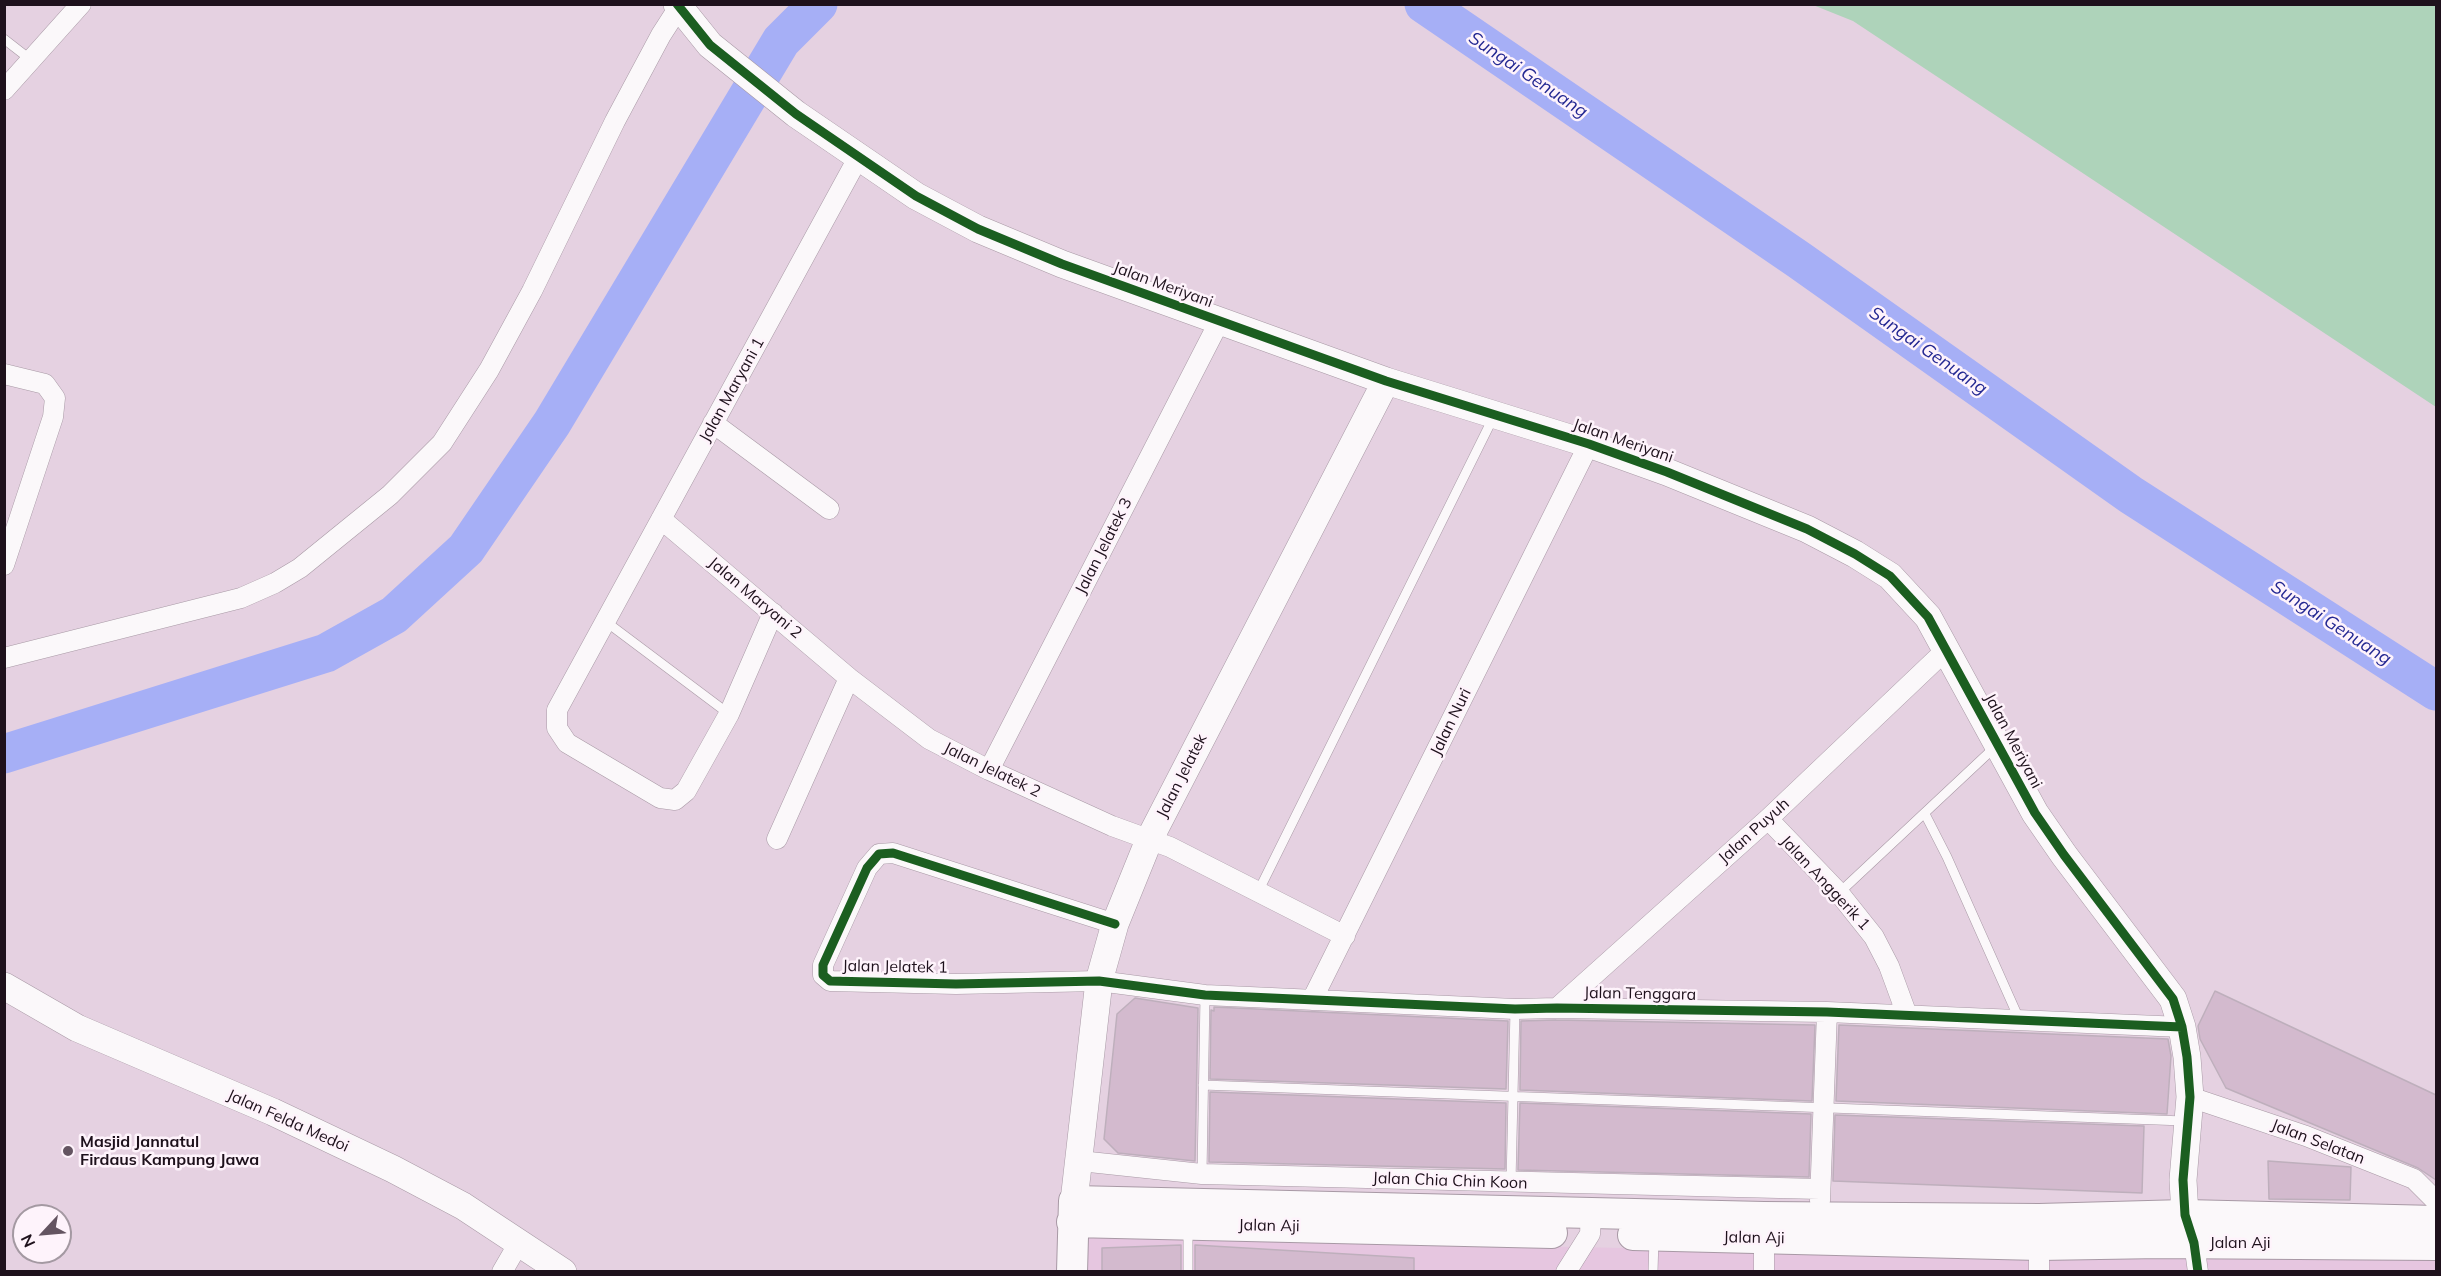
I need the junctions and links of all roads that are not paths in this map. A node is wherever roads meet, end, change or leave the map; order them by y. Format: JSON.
{"nodes":[{"id":1,"x":81,"y":4,"type":"edge"},
{"id":2,"x":678,"y":6,"type":"edge"},
{"id":3,"x":4,"y":39,"type":"edge"},
{"id":4,"x":32,"y":60,"type":"junction"},
{"id":5,"x":4,"y":90,"type":"edge"},
{"id":6,"x":858,"y":158,"type":"junction"},
{"id":7,"x":1219,"y":322,"type":"junction"},
{"id":8,"x":4,"y":374,"type":"edge"},
{"id":9,"x":1386,"y":381,"type":"junction"},
{"id":10,"x":1494,"y":416,"type":"junction"},
{"id":11,"x":714,"y":423,"type":"junction"},
{"id":12,"x":1589,"y":444,"type":"junction"},
{"id":13,"x":829,"y":509,"type":"dead end"},
{"id":14,"x":661,"y":519,"type":"junction"},
{"id":15,"x":4,"y":564,"type":"edge"},
{"id":16,"x":773,"y":613,"type":"junction"},
{"id":17,"x":606,"y":621,"type":"junction"},
{"id":18,"x":1947,"y":649,"type":"junction"},
{"id":19,"x":4,"y":658,"type":"edge"},
{"id":20,"x":849,"y":678,"type":"junction"},
{"id":21,"x":729,"y":714,"type":"junction"},
{"id":22,"x":1997,"y":745,"type":"junction"},
{"id":23,"x":989,"y":770,"type":"junction"},
{"id":24,"x":1925,"y":814,"type":"junction"},
{"id":25,"x":1768,"y":819,"type":"junction"},
{"id":26,"x":777,"y":839,"type":"dead end"},
{"id":27,"x":1149,"y":840,"type":"junction"},
{"id":28,"x":1258,"y":892,"type":"junction"},
{"id":29,"x":1839,"y":893,"type":"junction"},
{"id":30,"x":1115,"y":924,"type":"junction"},
{"id":31,"x":1345,"y":936,"type":"junction"},
{"id":32,"x":1099,"y":981,"type":"junction"},
{"id":33,"x":4,"y":986,"type":"edge"},
{"id":34,"x":1205,"y":995,"type":"junction"},
{"id":35,"x":1312,"y":1000,"type":"junction"},
{"id":36,"x":1557,"y":1008,"type":"junction"},
{"id":37,"x":1515,"y":1009,"type":"junction"},
{"id":38,"x":1827,"y":1012,"type":"junction"},
{"id":39,"x":1907,"y":1015,"type":"junction"},
{"id":40,"x":2020,"y":1021,"type":"junction"},
{"id":41,"x":2182,"y":1027,"type":"junction"},
{"id":42,"x":1203,"y":1085,"type":"junction"},
{"id":43,"x":1513,"y":1097,"type":"junction"},
{"id":44,"x":1823,"y":1108,"type":"junction"},
{"id":45,"x":2190,"y":1109,"type":"junction"},
{"id":46,"x":1080,"y":1161,"type":"junction"},
{"id":47,"x":1202,"y":1174,"type":"junction"},
{"id":48,"x":1510,"y":1182,"type":"junction"},
{"id":49,"x":2436,"y":1201,"type":"edge"},
{"id":50,"x":1073,"y":1212,"type":"junction"},
{"id":51,"x":1194,"y":1214,"type":"junction"},
{"id":52,"x":1820,"y":1215,"type":"junction"},
{"id":53,"x":2185,"y":1215,"type":"junction"},
{"id":54,"x":2436,"y":1221,"type":"edge"},
{"id":55,"x":1590,"y":1223,"type":"junction"},
{"id":56,"x":1654,"y":1225,"type":"junction"},
{"id":57,"x":1764,"y":1228,"type":"junction"},
{"id":58,"x":520,"y":1241,"type":"junction"},
{"id":59,"x":2039,"y":1245,"type":"edge"},
{"id":60,"x":2436,"y":1245,"type":"edge"},
{"id":61,"x":2196,"y":1257,"type":"edge"},
{"id":62,"x":502,"y":1272,"type":"edge"},
{"id":63,"x":563,"y":1272,"type":"edge"},
{"id":64,"x":1072,"y":1272,"type":"edge"},
{"id":65,"x":1188,"y":1272,"type":"edge"},
{"id":66,"x":1566,"y":1272,"type":"edge"},
{"id":67,"x":1653,"y":1272,"type":"edge"},
{"id":68,"x":1764,"y":1272,"type":"edge"}],
"edges":[{"from":1,"to":4,"type":"street"},
{"from":2,"to":6,"type":"street","name":"Jalan Meriyani"},
{"from":2,"to":19,"type":"street"},
{"from":3,"to":4,"type":"lane"},
{"from":4,"to":5,"type":"street"},
{"from":6,"to":7,"type":"street","name":"Jalan Meriyani"},
{"from":6,"to":11,"type":"street","name":"Jalan Maryani 1"},
{"from":7,"to":9,"type":"street","name":"Jalan Meriyani"},
{"from":7,"to":23,"type":"street","name":"Jalan Jelatek 3"},
{"from":8,"to":15,"type":"street"},
{"from":9,"to":10,"type":"street","name":"Jalan Meriyani"},
{"from":9,"to":27,"type":"street","name":"Jalan Jelatek"},
{"from":10,"to":12,"type":"street","name":"Jalan Meriyani"},
{"from":10,"to":28,"type":"lane"},
{"from":11,"to":13,"type":"street"},
{"from":11,"to":14,"type":"street","name":"Jalan Maryani 1"},
{"from":12,"to":18,"type":"street","name":"Jalan Meriyani"},
{"from":12,"to":31,"type":"street","name":"Jalan Nuri"},
{"from":14,"to":16,"type":"street","name":"Jalan Maryani 2"},
{"from":14,"to":17,"type":"street","name":"Jalan Maryani 1"},
{"from":16,"to":20,"type":"street","name":"Jalan Maryani 2"},
{"from":16,"to":21,"type":"street"},
{"from":17,"to":21,"type":"lane"},
{"from":17,"to":21,"type":"street","name":"Jalan Maryani 1"},
{"from":18,"to":22,"type":"street","name":"Jalan Meriyani"},
{"from":18,"to":25,"type":"street","name":"Jalan Puyuh"},
{"from":20,"to":23,"type":"street","name":"Jalan Jelatek 2"},
{"from":20,"to":26,"type":"street"},
{"from":22,"to":24,"type":"lane"},
{"from":22,"to":41,"type":"street","name":"Jalan Meriyani"},
{"from":23,"to":27,"type":"street","name":"Jalan Jelatek 2"},
{"from":24,"to":29,"type":"lane"},
{"from":24,"to":40,"type":"lane"},
{"from":25,"to":29,"type":"street","name":"Jalan Anggerik 1"},
{"from":25,"to":36,"type":"street","name":"Jalan Puyuh"},
{"from":27,"to":28,"type":"street","name":"Jalan Jelatek 2"},
{"from":27,"to":30,"type":"street","name":"Jalan Jelatek"},
{"from":28,"to":31,"type":"street","name":"Jalan Jelatek 2"},
{"from":29,"to":39,"type":"street","name":"Jalan Anggerik 1"},
{"from":30,"to":32,"type":"street","name":"Jalan Jelatek"},
{"from":30,"to":32,"type":"street","name":"Jalan Jelatek 1"},
{"from":31,"to":35,"type":"street","name":"Jalan Nuri"},
{"from":32,"to":34,"type":"street","name":"Jalan Tenggara"},
{"from":32,"to":46,"type":"street","name":"Jalan Jelatek"},
{"from":33,"to":58,"type":"street","name":"Jalan Felda Medoi"},
{"from":34,"to":35,"type":"street","name":"Jalan Tenggara"},
{"from":34,"to":42,"type":"lane"},
{"from":35,"to":37,"type":"street","name":"Jalan Tenggara"},
{"from":36,"to":37,"type":"street","name":"Jalan Tenggara"},
{"from":36,"to":38,"type":"street","name":"Jalan Tenggara"},
{"from":37,"to":43,"type":"lane"},
{"from":38,"to":39,"type":"street","name":"Jalan Tenggara"},
{"from":38,"to":44,"type":"street"},
{"from":39,"to":40,"type":"street","name":"Jalan Tenggara"},
{"from":40,"to":41,"type":"street","name":"Jalan Tenggara"},
{"from":41,"to":45,"type":"street","name":"Jalan Meriyani"},
{"from":42,"to":43,"type":"lane"},
{"from":42,"to":47,"type":"lane"},
{"from":43,"to":44,"type":"lane"},
{"from":43,"to":48,"type":"lane"},
{"from":44,"to":45,"type":"lane"},
{"from":44,"to":52,"type":"street"},
{"from":45,"to":49,"type":"street","name":"Jalan Selatan"},
{"from":45,"to":53,"type":"street","name":"Jalan Meriyani"},
{"from":46,"to":47,"type":"street","name":"Jalan Chia Chin Koon"},
{"from":46,"to":50,"type":"street","name":"Jalan Jelatek"},
{"from":47,"to":48,"type":"street","name":"Jalan Chia Chin Koon"},
{"from":47,"to":51,"type":"street"},
{"from":48,"to":52,"type":"street","name":"Jalan Chia Chin Koon"},
{"from":50,"to":51,"type":"main road","name":"Jalan Aji"},
{"from":50,"to":64,"type":"main road"},
{"from":51,"to":55,"type":"main road","name":"Jalan Aji"},
{"from":51,"to":65,"type":"lane"},
{"from":52,"to":57,"type":"main road","name":"Jalan Aji"},
{"from":52,"to":59,"type":"main road","name":"Jalan Aji"},
{"from":53,"to":54,"type":"main road","name":"Jalan Aji"},
{"from":53,"to":59,"type":"main road","name":"Jalan Aji"},
{"from":53,"to":61,"type":"street","name":"Jalan Meriyani"},
{"from":55,"to":56,"type":"main road","name":"Jalan Aji"},
{"from":55,"to":66,"type":"street"},
{"from":56,"to":57,"type":"main road","name":"Jalan Aji"},
{"from":56,"to":67,"type":"lane"},
{"from":57,"to":68,"type":"street"},
{"from":58,"to":62,"type":"street"},
{"from":58,"to":63,"type":"street","name":"Jalan Felda Medoi"},
{"from":59,"to":61,"type":"main road","name":"Jalan Aji"},
{"from":60,"to":61,"type":"main road","name":"Jalan Aji"}]}
